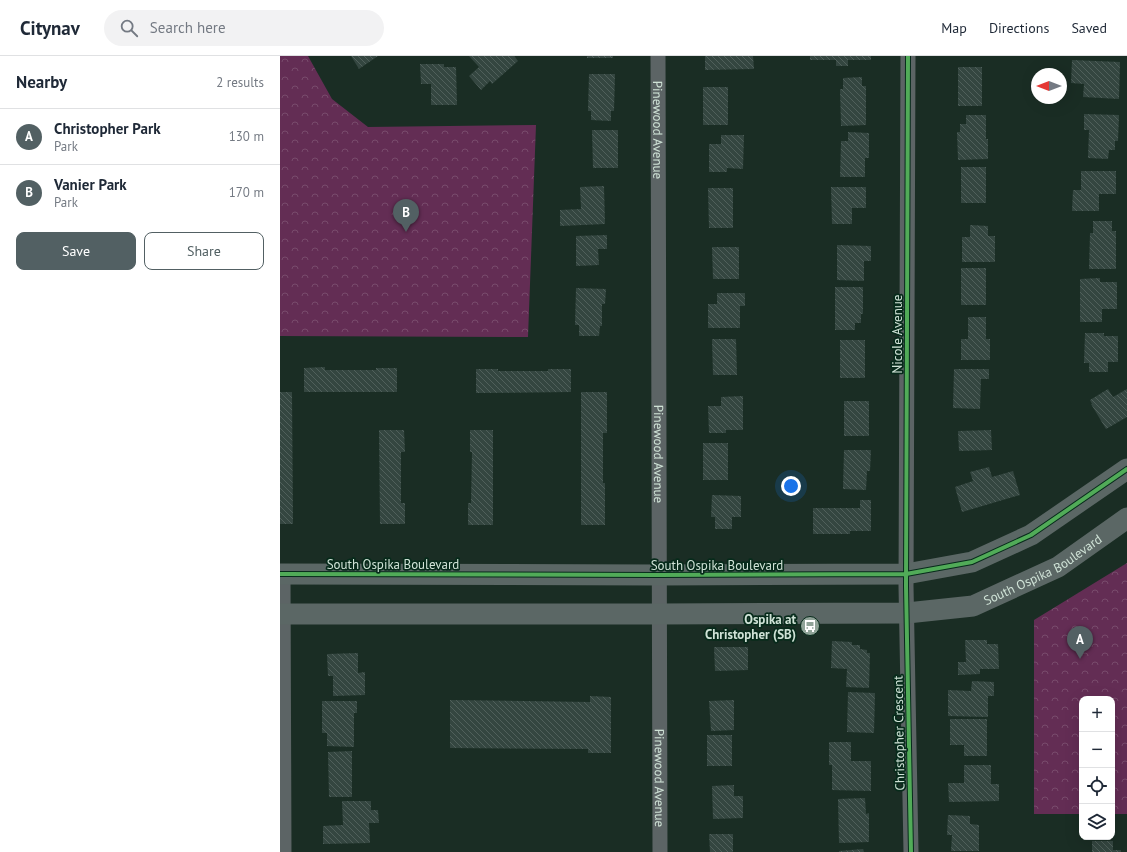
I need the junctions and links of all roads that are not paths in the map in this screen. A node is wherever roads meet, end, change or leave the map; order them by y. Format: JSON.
{"nodes":[{"id":1,"x":658,"y":56,"type":"edge"},
{"id":2,"x":908,"y":56,"type":"edge"},
{"id":3,"x":1127,"y":469,"type":"edge"},
{"id":4,"x":1127,"y":518,"type":"edge"},
{"id":5,"x":282,"y":574,"type":"edge"},
{"id":6,"x":906,"y":574,"type":"junction"},
{"id":7,"x":659,"y":575,"type":"junction"},
{"id":8,"x":907,"y":613,"type":"junction"},
{"id":9,"x":282,"y":614,"type":"edge"},
{"id":10,"x":659,"y":614,"type":"junction"},
{"id":11,"x":284,"y":852,"type":"edge"},
{"id":12,"x":660,"y":852,"type":"edge"},
{"id":13,"x":911,"y":852,"type":"edge"}],
"edges":[{"from":1,"to":7,"type":"street","name":"Pinewood Avenue"},
{"from":2,"to":6,"type":"street","name":"Nicole Avenue"},
{"from":3,"to":6,"type":"main road","name":"South Ospika Boulevard"},
{"from":4,"to":8,"type":"main road","name":"South Ospika Boulevard"},
{"from":5,"to":7,"type":"main road","name":"South Ospika Boulevard"},
{"from":5,"to":9,"type":"street"},
{"from":6,"to":7,"type":"main road","name":"South Ospika Boulevard"},
{"from":6,"to":8,"type":"street","name":"Nicole Avenue"},
{"from":7,"to":10,"type":"street","name":"Pinewood Avenue"},
{"from":8,"to":10,"type":"main road","name":"South Ospika Boulevard"},
{"from":8,"to":13,"type":"street","name":"Christopher Crescent"},
{"from":9,"to":10,"type":"main road","name":"South Ospika Boulevard"},
{"from":9,"to":11,"type":"street"},
{"from":10,"to":12,"type":"street","name":"Pinewood Avenue"}]}
